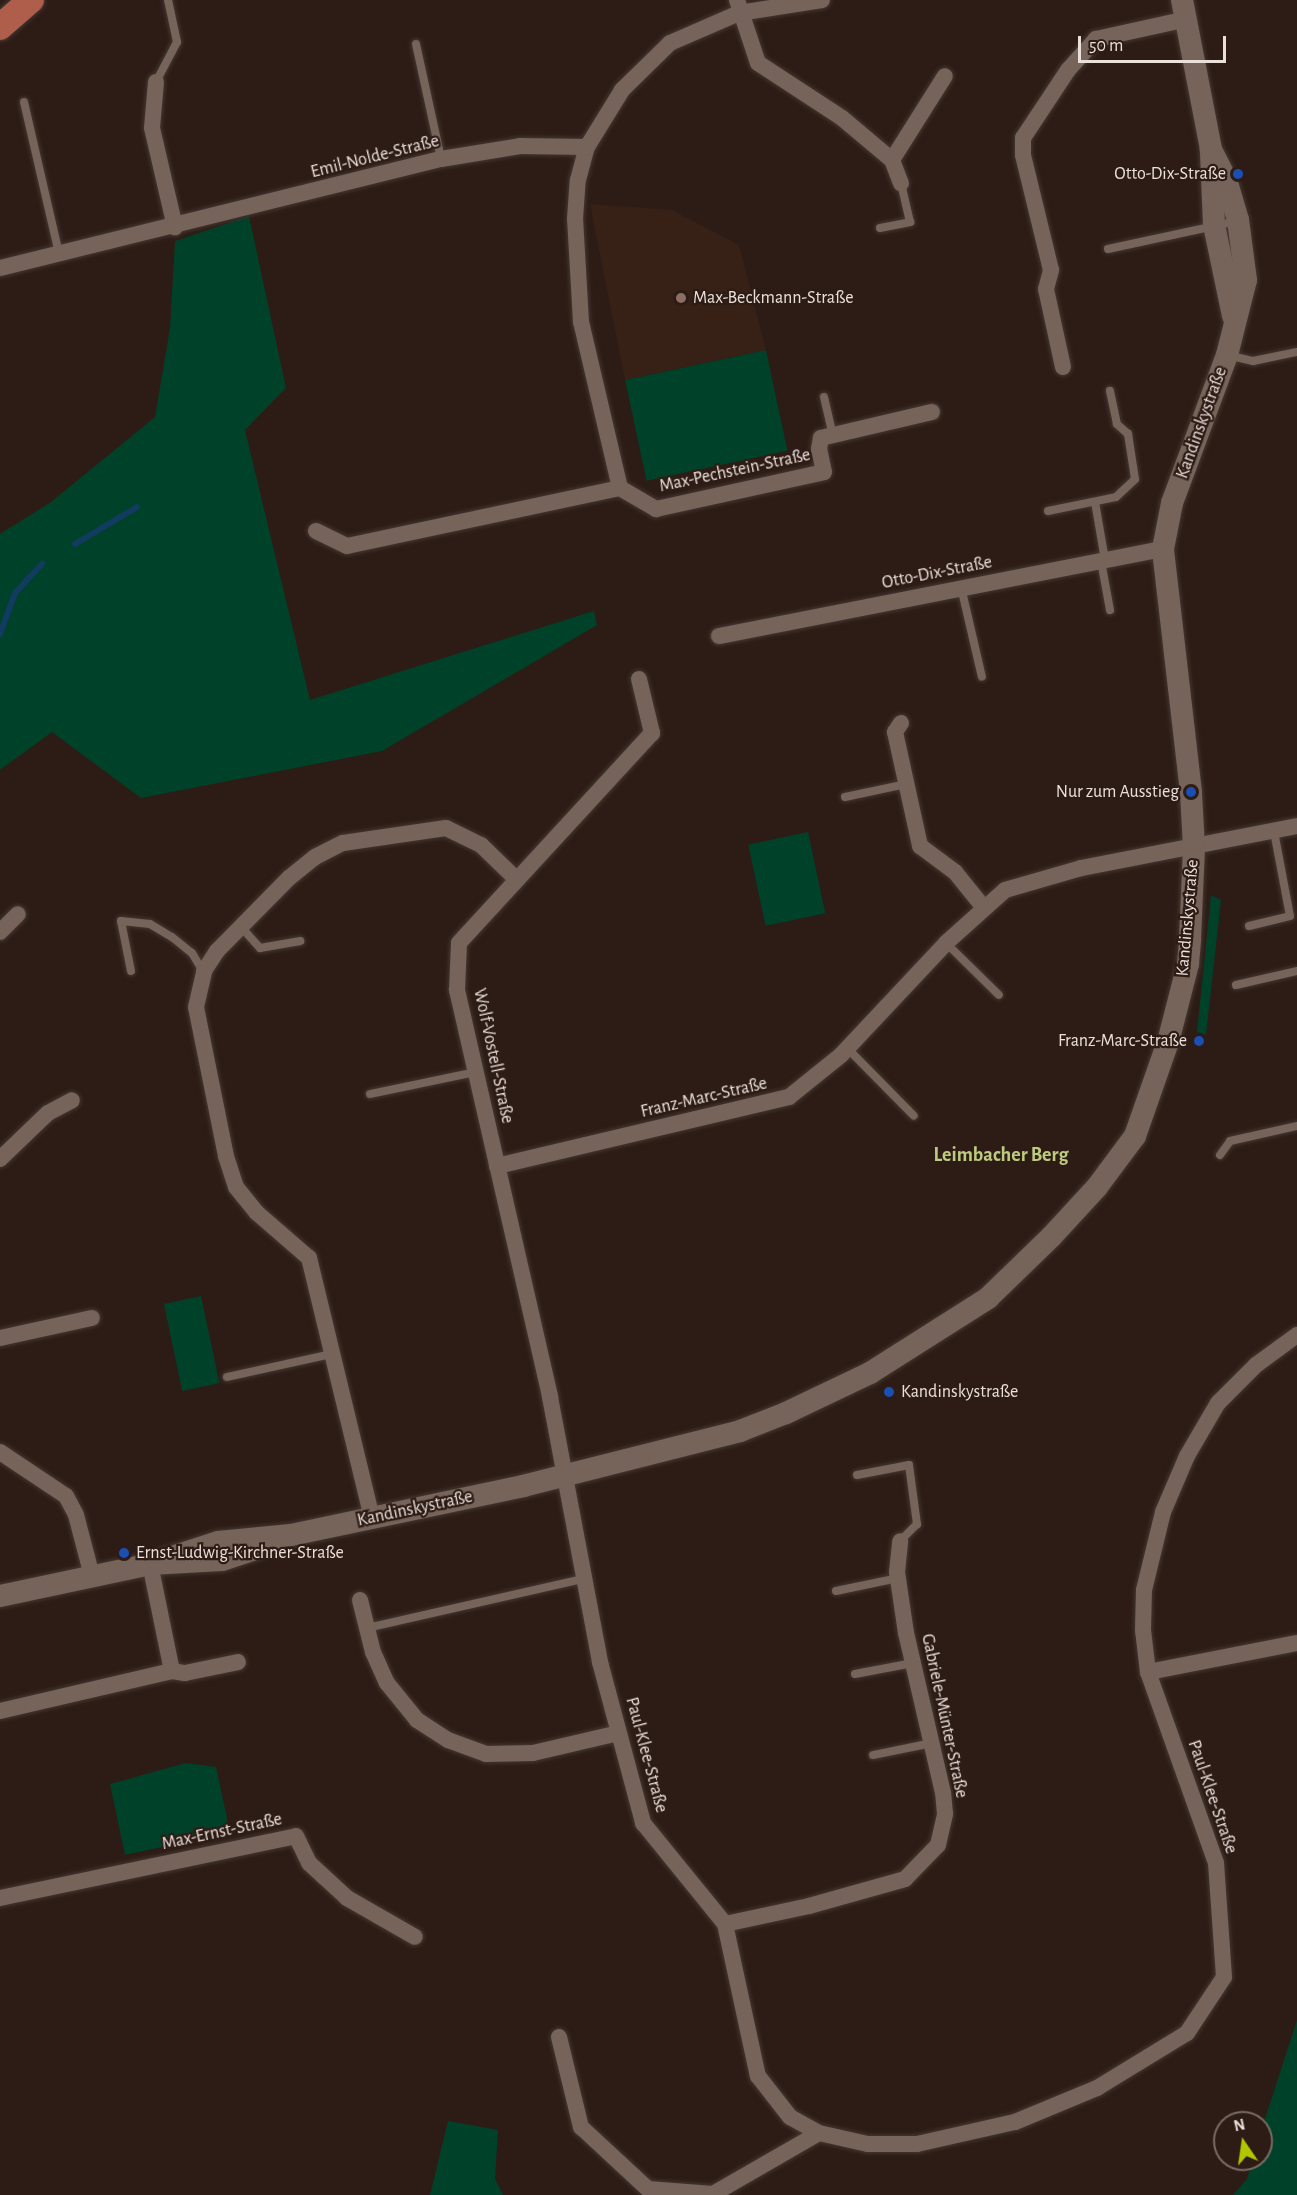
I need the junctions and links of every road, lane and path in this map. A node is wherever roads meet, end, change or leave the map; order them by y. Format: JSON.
{"nodes":[{"id":1,"x":31,"y":0,"type":"edge"},
{"id":2,"x":168,"y":0,"type":"edge"},
{"id":3,"x":822,"y":0,"type":"edge"},
{"id":4,"x":738,"y":6,"type":"edge"},
{"id":5,"x":1184,"y":9,"type":"edge"},
{"id":6,"x":0,"y":27,"type":"edge"},
{"id":7,"x":416,"y":44,"type":"dead end"},
{"id":8,"x":945,"y":76,"type":"dead end"},
{"id":9,"x":156,"y":82,"type":"joint"},
{"id":10,"x":24,"y":102,"type":"dead end"},
{"id":11,"x":586,"y":147,"type":"junction"},
{"id":12,"x":1211,"y":149,"type":"junction"},
{"id":13,"x":441,"y":159,"type":"junction"},
{"id":14,"x":892,"y":160,"type":"junction"},
{"id":15,"x":901,"y":183,"type":"joint"},
{"id":16,"x":1238,"y":220,"type":"junction"},
{"id":17,"x":1214,"y":225,"type":"junction"},
{"id":18,"x":175,"y":226,"type":"junction"},
{"id":19,"x":880,"y":228,"type":"dead end"},
{"id":20,"x":1108,"y":249,"type":"dead end"},
{"id":21,"x":59,"y":254,"type":"junction"},
{"id":22,"x":0,"y":267,"type":"edge"},
{"id":23,"x":1234,"y":330,"type":"junction"},
{"id":24,"x":1297,"y":352,"type":"edge"},
{"id":25,"x":1227,"y":355,"type":"junction"},
{"id":26,"x":1063,"y":367,"type":"dead end"},
{"id":27,"x":1110,"y":391,"type":"dead end"},
{"id":28,"x":824,"y":397,"type":"dead end"},
{"id":29,"x":932,"y":412,"type":"dead end"},
{"id":30,"x":832,"y":433,"type":"junction"},
{"id":31,"x":620,"y":488,"type":"junction"},
{"id":32,"x":1095,"y":502,"type":"junction"},
{"id":33,"x":1048,"y":511,"type":"dead end"},
{"id":34,"x":316,"y":531,"type":"dead end"},
{"id":35,"x":1163,"y":549,"type":"junction"},
{"id":36,"x":1103,"y":560,"type":"junction"},
{"id":37,"x":962,"y":587,"type":"junction"},
{"id":38,"x":1110,"y":610,"type":"dead end"},
{"id":39,"x":719,"y":636,"type":"dead end"},
{"id":40,"x":982,"y":677,"type":"dead end"},
{"id":41,"x":639,"y":679,"type":"dead end"},
{"id":42,"x":901,"y":723,"type":"dead end"},
{"id":43,"x":906,"y":784,"type":"junction"},
{"id":44,"x":845,"y":797,"type":"dead end"},
{"id":45,"x":1297,"y":826,"type":"edge"},
{"id":46,"x":1274,"y":831,"type":"junction"},
{"id":47,"x":1194,"y":848,"type":"junction"},
{"id":48,"x":517,"y":880,"type":"junction"},
{"id":49,"x":984,"y":908,"type":"junction"},
{"id":50,"x":18,"y":914,"type":"dead end"},
{"id":51,"x":1249,"y":926,"type":"dead end"},
{"id":52,"x":242,"y":928,"type":"junction"},
{"id":53,"x":0,"y":932,"type":"edge"},
{"id":54,"x":300,"y":941,"type":"dead end"},
{"id":55,"x":946,"y":943,"type":"junction"},
{"id":56,"x":131,"y":971,"type":"dead end"},
{"id":57,"x":204,"y":971,"type":"junction"},
{"id":58,"x":1297,"y":971,"type":"edge"},
{"id":59,"x":1236,"y":985,"type":"dead end"},
{"id":60,"x":999,"y":995,"type":"dead end"},
{"id":61,"x":847,"y":1048,"type":"junction"},
{"id":62,"x":475,"y":1072,"type":"junction"},
{"id":63,"x":370,"y":1094,"type":"dead end"},
{"id":64,"x":72,"y":1100,"type":"dead end"},
{"id":65,"x":914,"y":1116,"type":"dead end"},
{"id":66,"x":1297,"y":1126,"type":"edge"},
{"id":67,"x":1220,"y":1155,"type":"dead end"},
{"id":68,"x":0,"y":1159,"type":"edge"},
{"id":69,"x":497,"y":1166,"type":"junction"},
{"id":70,"x":92,"y":1318,"type":"dead end"},
{"id":71,"x":1297,"y":1335,"type":"edge"},
{"id":72,"x":0,"y":1338,"type":"edge"},
{"id":73,"x":332,"y":1354,"type":"junction"},
{"id":74,"x":227,"y":1377,"type":"dead end"},
{"id":75,"x":3,"y":1459,"type":"edge"},
{"id":76,"x":566,"y":1475,"type":"junction"},
{"id":77,"x":857,"y":1475,"type":"dead end"},
{"id":78,"x":372,"y":1518,"type":"junction"},
{"id":79,"x":900,"y":1541,"type":"joint"},
{"id":80,"x":150,"y":1563,"type":"junction"},
{"id":81,"x":92,"y":1576,"type":"junction"},
{"id":82,"x":898,"y":1578,"type":"junction"},
{"id":83,"x":583,"y":1579,"type":"junction"},
{"id":84,"x":836,"y":1591,"type":"dead end"},
{"id":85,"x":0,"y":1596,"type":"edge"},
{"id":86,"x":360,"y":1600,"type":"dead end"},
{"id":87,"x":367,"y":1628,"type":"junction"},
{"id":88,"x":1297,"y":1643,"type":"edge"},
{"id":89,"x":238,"y":1662,"type":"dead end"},
{"id":90,"x":913,"y":1663,"type":"junction"},
{"id":91,"x":172,"y":1671,"type":"junction"},
{"id":92,"x":1148,"y":1672,"type":"junction"},
{"id":93,"x":855,"y":1674,"type":"dead end"},
{"id":94,"x":0,"y":1711,"type":"edge"},
{"id":95,"x":619,"y":1733,"type":"junction"},
{"id":96,"x":932,"y":1743,"type":"junction"},
{"id":97,"x":873,"y":1755,"type":"dead end"},
{"id":98,"x":0,"y":1898,"type":"edge"},
{"id":99,"x":724,"y":1924,"type":"junction"},
{"id":100,"x":415,"y":1937,"type":"dead end"},
{"id":101,"x":559,"y":2037,"type":"dead end"},
{"id":102,"x":819,"y":2133,"type":"junction"}],
"edges":[{"from":1,"to":6,"type":"main road"},
{"from":2,"to":9,"type":"lane"},
{"from":3,"to":4,"type":"street"},
{"from":4,"to":11,"type":"street"},
{"from":4,"to":14,"type":"street"},
{"from":5,"to":12,"type":"street","name":"Kandinskystraße"},
{"from":5,"to":26,"type":"street"},
{"from":7,"to":13,"type":"lane"},
{"from":8,"to":14,"type":"street"},
{"from":9,"to":18,"type":"street"},
{"from":10,"to":21,"type":"lane"},
{"from":11,"to":13,"type":"street","name":"Emil-Nolde-Straße"},
{"from":11,"to":31,"type":"street"},
{"from":12,"to":16,"type":"street","name":"Kandinskystraße"},
{"from":12,"to":17,"type":"street","name":"Kandinskystraße"},
{"from":13,"to":18,"type":"street","name":"Emil-Nolde-Straße"},
{"from":14,"to":15,"type":"street"},
{"from":15,"to":19,"type":"lane"},
{"from":16,"to":17,"type":"lane"},
{"from":16,"to":23,"type":"street","name":"Kandinskystraße"},
{"from":17,"to":20,"type":"lane"},
{"from":17,"to":23,"type":"street","name":"Kandinskystraße"},
{"from":18,"to":21,"type":"street","name":"Emil-Nolde-Straße"},
{"from":21,"to":22,"type":"street","name":"Emil-Nolde-Straße"},
{"from":23,"to":25,"type":"street","name":"Kandinskystraße"},
{"from":24,"to":25,"type":"lane","name":"Kandinskystraße"},
{"from":25,"to":35,"type":"street","name":"Kandinskystraße"},
{"from":27,"to":32,"type":"lane"},
{"from":28,"to":30,"type":"lane"},
{"from":29,"to":30,"type":"street","name":"Max-Pechstein-Straße"},
{"from":30,"to":31,"type":"street","name":"Max-Pechstein-Straße"},
{"from":31,"to":34,"type":"street"},
{"from":32,"to":33,"type":"lane"},
{"from":32,"to":36,"type":"lane"},
{"from":35,"to":36,"type":"street","name":"Otto-Dix-Straße"},
{"from":35,"to":47,"type":"street","name":"Kandinskystraße"},
{"from":36,"to":37,"type":"street","name":"Otto-Dix-Straße"},
{"from":36,"to":38,"type":"lane"},
{"from":37,"to":39,"type":"street","name":"Otto-Dix-Straße"},
{"from":37,"to":40,"type":"lane"},
{"from":41,"to":48,"type":"street","name":"Wolf-Vostell-Straße"},
{"from":42,"to":43,"type":"street"},
{"from":43,"to":44,"type":"lane"},
{"from":43,"to":49,"type":"street"},
{"from":45,"to":46,"type":"street"},
{"from":46,"to":47,"type":"street"},
{"from":46,"to":51,"type":"lane"},
{"from":47,"to":49,"type":"street","name":"Franz-Marc-Straße"},
{"from":47,"to":76,"type":"street","name":"Kandinskystraße"},
{"from":48,"to":52,"type":"street"},
{"from":48,"to":62,"type":"street","name":"Wolf-Vostell-Straße"},
{"from":49,"to":55,"type":"street","name":"Franz-Marc-Straße"},
{"from":50,"to":53,"type":"street"},
{"from":52,"to":54,"type":"lane"},
{"from":52,"to":57,"type":"street"},
{"from":55,"to":60,"type":"lane"},
{"from":55,"to":61,"type":"street","name":"Franz-Marc-Straße"},
{"from":56,"to":57,"type":"lane"},
{"from":57,"to":73,"type":"street"},
{"from":58,"to":59,"type":"lane"},
{"from":61,"to":65,"type":"lane"},
{"from":61,"to":69,"type":"street","name":"Franz-Marc-Straße"},
{"from":62,"to":63,"type":"lane"},
{"from":62,"to":69,"type":"street","name":"Wolf-Vostell-Straße"},
{"from":64,"to":68,"type":"street"},
{"from":66,"to":67,"type":"lane"},
{"from":69,"to":76,"type":"street","name":"Wolf-Vostell-Straße"},
{"from":70,"to":72,"type":"street"},
{"from":71,"to":92,"type":"street","name":"Paul-Klee-Straße"},
{"from":73,"to":74,"type":"lane"},
{"from":73,"to":78,"type":"street"},
{"from":75,"to":81,"type":"street"},
{"from":76,"to":78,"type":"street","name":"Kandinskystraße"},
{"from":76,"to":83,"type":"street","name":"Paul-Klee-Straße"},
{"from":77,"to":79,"type":"lane"},
{"from":78,"to":80,"type":"street","name":"Kandinskystraße"},
{"from":79,"to":82,"type":"street","name":"Gabriele-Münter-Straße"},
{"from":80,"to":81,"type":"street","name":"Kandinskystraße"},
{"from":80,"to":91,"type":"street"},
{"from":81,"to":85,"type":"street","name":"Kandinskystraße"},
{"from":82,"to":84,"type":"lane"},
{"from":82,"to":90,"type":"street","name":"Gabriele-Münter-Straße"},
{"from":83,"to":87,"type":"lane"},
{"from":83,"to":95,"type":"street","name":"Paul-Klee-Straße"},
{"from":86,"to":87,"type":"street"},
{"from":87,"to":95,"type":"street"},
{"from":88,"to":92,"type":"street"},
{"from":89,"to":91,"type":"street"},
{"from":90,"to":93,"type":"lane"},
{"from":90,"to":96,"type":"street","name":"Gabriele-Münter-Straße"},
{"from":91,"to":94,"type":"street"},
{"from":92,"to":102,"type":"street","name":"Paul-Klee-Straße"},
{"from":95,"to":99,"type":"street","name":"Paul-Klee-Straße"},
{"from":96,"to":97,"type":"lane"},
{"from":96,"to":99,"type":"street","name":"Gabriele-Münter-Straße"},
{"from":98,"to":100,"type":"street","name":"Max-Ernst-Straße"},
{"from":99,"to":102,"type":"street","name":"Paul-Klee-Straße"},
{"from":101,"to":102,"type":"street"}]}
